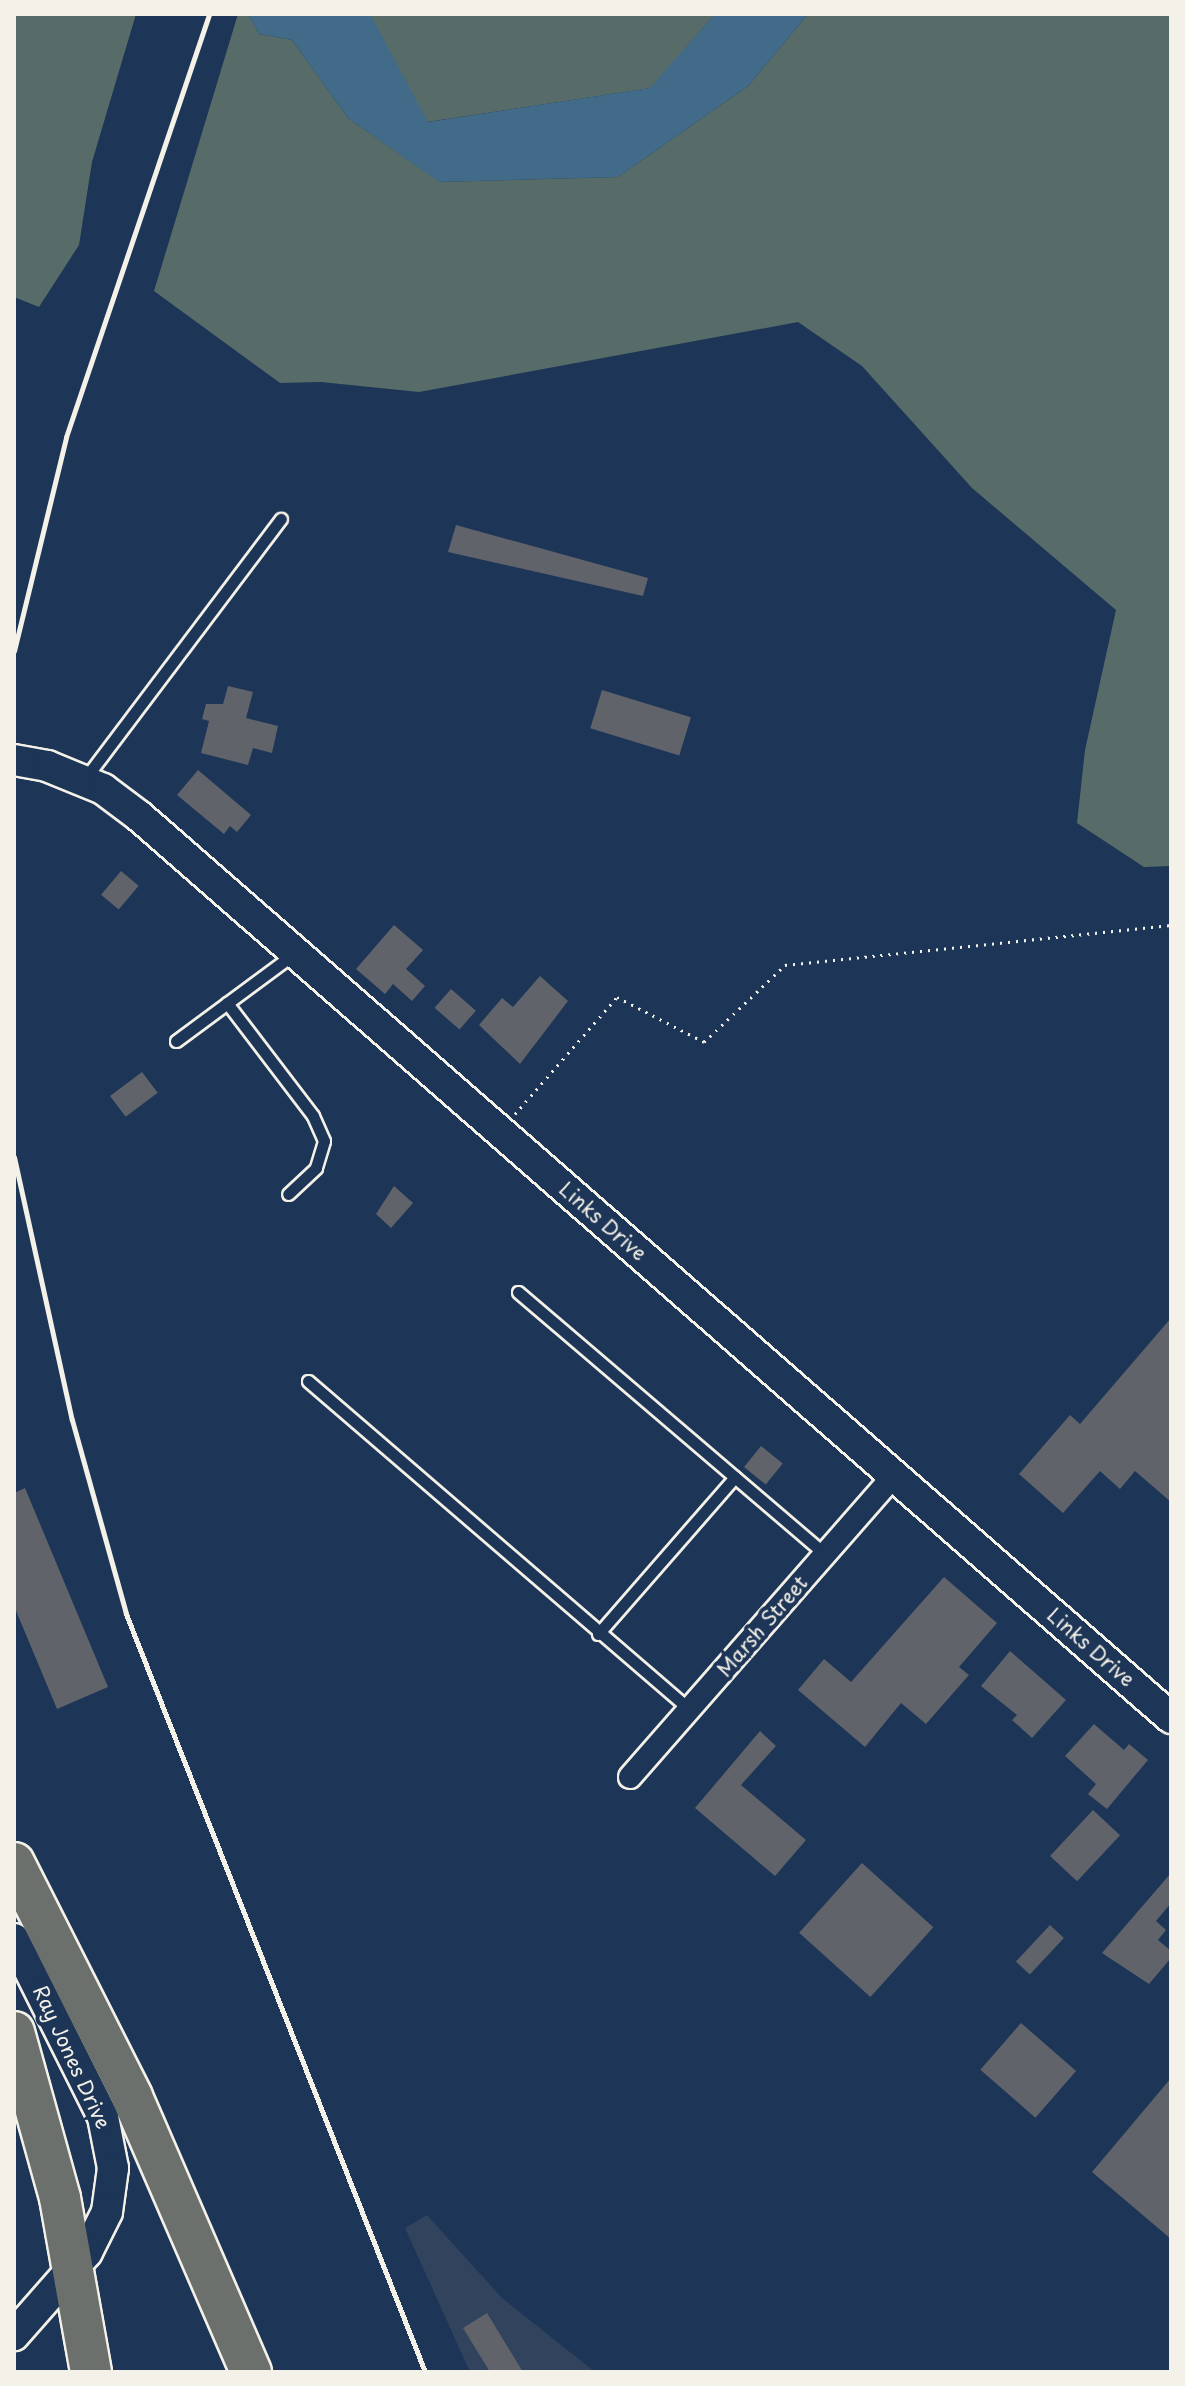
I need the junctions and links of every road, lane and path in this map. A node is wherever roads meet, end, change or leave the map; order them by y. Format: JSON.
{"nodes":[{"id":1,"x":281,"y":519,"type":"dead end"},
{"id":2,"x":14,"y":760,"type":"edge"},
{"id":3,"x":84,"y":781,"type":"junction"},
{"id":4,"x":1171,"y":925,"type":"edge"},
{"id":5,"x":296,"y":952,"type":"junction"},
{"id":6,"x":227,"y":1003,"type":"junction"},
{"id":7,"x":176,"y":1041,"type":"dead end"},
{"id":8,"x":500,"y":1131,"type":"junction"},
{"id":9,"x":288,"y":1194,"type":"dead end"},
{"id":10,"x":518,"y":1292,"type":"dead end"},
{"id":11,"x":308,"y":1381,"type":"dead end"},
{"id":12,"x":894,"y":1475,"type":"junction"},
{"id":13,"x":735,"y":1477,"type":"junction"},
{"id":14,"x":825,"y":1554,"type":"junction"},
{"id":15,"x":598,"y":1634,"type":"junction"},
{"id":16,"x":689,"y":1709,"type":"junction"},
{"id":17,"x":1171,"y":1718,"type":"edge"},
{"id":18,"x":630,"y":1777,"type":"dead end"},
{"id":19,"x":14,"y":1863,"type":"edge"},
{"id":20,"x":14,"y":1939,"type":"edge"},
{"id":21,"x":14,"y":2032,"type":"edge"},
{"id":22,"x":75,"y":2267,"type":"junction"},
{"id":23,"x":14,"y":2335,"type":"edge"},
{"id":24,"x":91,"y":2372,"type":"edge"},
{"id":25,"x":251,"y":2372,"type":"edge"}],
"edges":[{"from":1,"to":3,"type":"lane"},
{"from":2,"to":3,"type":"street","name":"Links Drive"},
{"from":3,"to":5,"type":"street","name":"Links Drive"},
{"from":4,"to":8,"type":"path"},
{"from":5,"to":6,"type":"lane"},
{"from":5,"to":8,"type":"street","name":"Links Drive"},
{"from":6,"to":7,"type":"lane"},
{"from":6,"to":9,"type":"lane"},
{"from":8,"to":12,"type":"street","name":"Links Drive"},
{"from":10,"to":13,"type":"lane"},
{"from":11,"to":15,"type":"lane"},
{"from":12,"to":14,"type":"street","name":"Marsh Street"},
{"from":12,"to":17,"type":"street","name":"Links Drive"},
{"from":13,"to":14,"type":"lane"},
{"from":13,"to":15,"type":"lane"},
{"from":14,"to":16,"type":"street","name":"Marsh Street"},
{"from":15,"to":16,"type":"lane"},
{"from":16,"to":18,"type":"street","name":"Marsh Street"},
{"from":19,"to":25,"type":"highway"},
{"from":20,"to":22,"type":"street","name":"Ray Jones Drive"},
{"from":21,"to":22,"type":"highway"},
{"from":22,"to":23,"type":"street","name":"Ray Jones Drive"},
{"from":22,"to":24,"type":"highway"}]}
